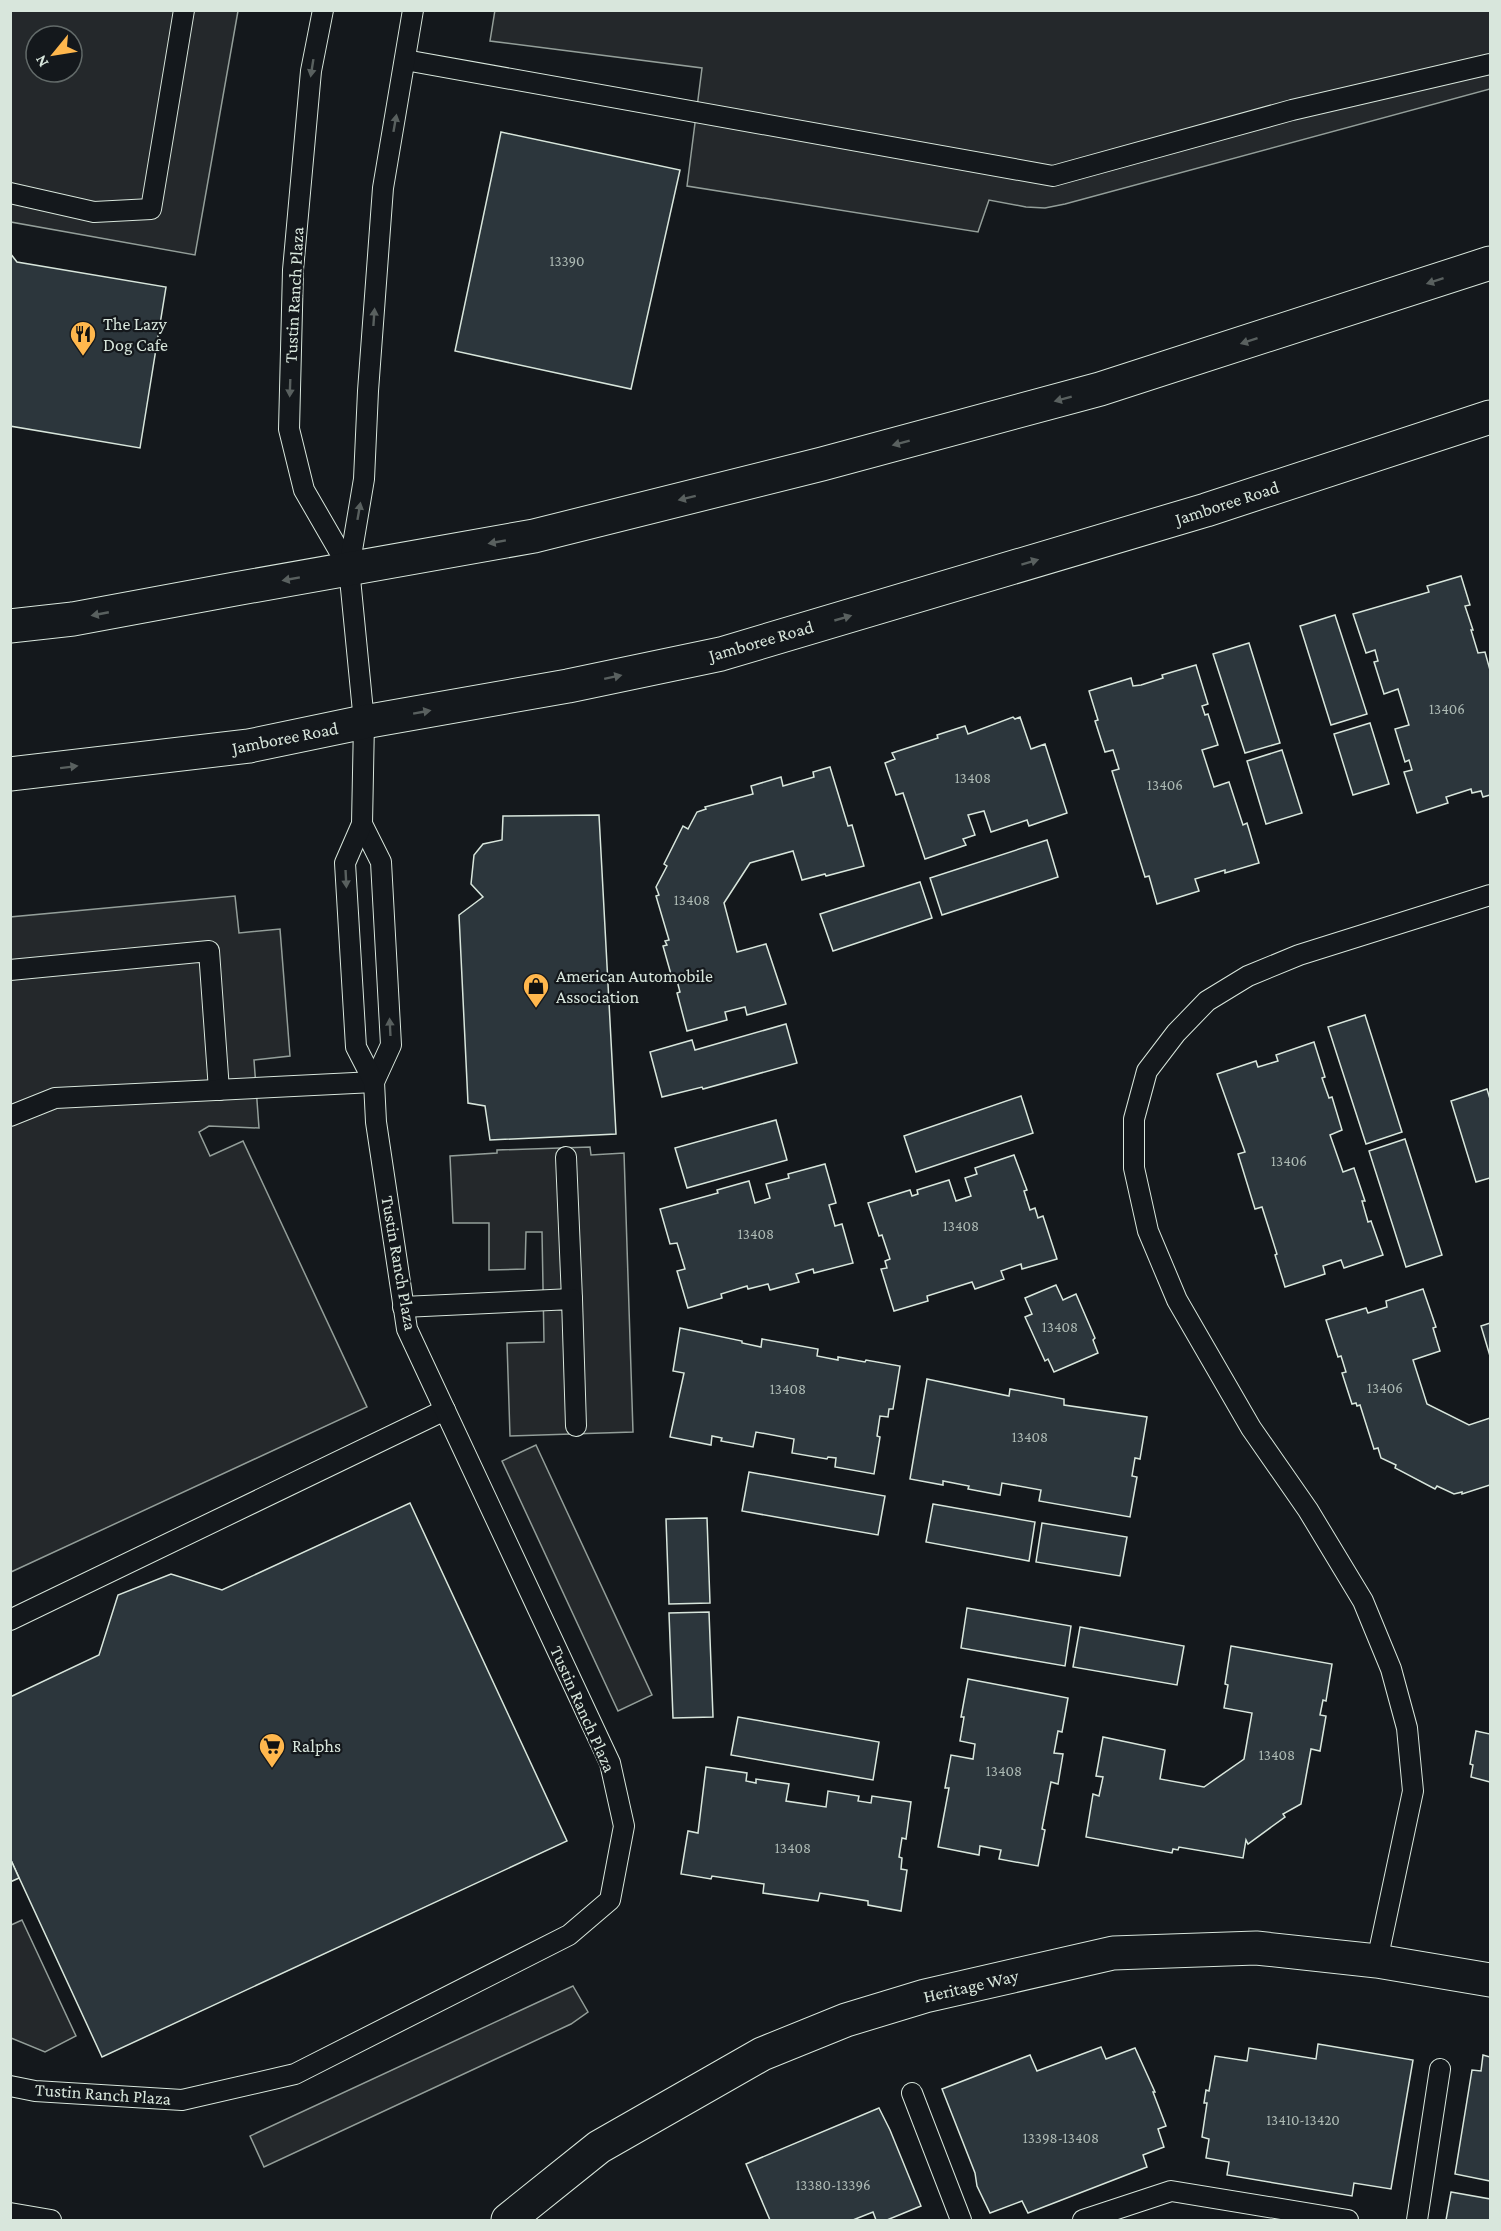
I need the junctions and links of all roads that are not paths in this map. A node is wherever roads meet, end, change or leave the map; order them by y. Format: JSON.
{"nodes":[{"id":1,"x":184,"y":10,"type":"edge"},
{"id":2,"x":323,"y":10,"type":"edge"},
{"id":3,"x":413,"y":10,"type":"edge"},
{"id":4,"x":405,"y":60,"type":"junction"},
{"id":5,"x":1491,"y":64,"type":"edge"},
{"id":6,"x":10,"y":193,"type":"edge"},
{"id":7,"x":1491,"y":263,"type":"edge"},
{"id":8,"x":1491,"y":417,"type":"edge"},
{"id":9,"x":349,"y":568,"type":"junction"},
{"id":10,"x":10,"y":626,"type":"edge"},
{"id":11,"x":364,"y":722,"type":"junction"},
{"id":12,"x":10,"y":774,"type":"edge"},
{"id":13,"x":362,"y":824,"type":"junction"},
{"id":14,"x":1491,"y":895,"type":"edge"},
{"id":15,"x":10,"y":970,"type":"edge"},
{"id":16,"x":374,"y":1082,"type":"junction"},
{"id":17,"x":219,"y":1090,"type":"junction"},
{"id":18,"x":10,"y":1116,"type":"edge"},
{"id":19,"x":566,"y":1157,"type":"dead end"},
{"id":20,"x":572,"y":1299,"type":"junction"},
{"id":21,"x":403,"y":1307,"type":"junction"},
{"id":22,"x":445,"y":1410,"type":"junction"},
{"id":23,"x":576,"y":1426,"type":"dead end"},
{"id":24,"x":10,"y":1620,"type":"edge"},
{"id":25,"x":1377,"y":1961,"type":"junction"},
{"id":26,"x":1491,"y":1980,"type":"edge"},
{"id":27,"x":1440,"y":2069,"type":"dead end"},
{"id":28,"x":10,"y":2086,"type":"edge"},
{"id":29,"x":912,"y":2093,"type":"dead end"},
{"id":30,"x":10,"y":2214,"type":"edge"},
{"id":31,"x":51,"y":2220,"type":"edge"},
{"id":32,"x":508,"y":2220,"type":"edge"},
{"id":33,"x":961,"y":2220,"type":"edge"},
{"id":34,"x":1083,"y":2220,"type":"edge"},
{"id":35,"x":1348,"y":2220,"type":"edge"},
{"id":36,"x":1417,"y":2220,"type":"edge"}],
"edges":[{"from":1,"to":6,"type":"lane"},
{"from":2,"to":9,"type":"lane","name":"Tustin Ranch Plaza","one_way":true},
{"from":3,"to":4,"type":"lane","name":"Tustin Ranch Plaza"},
{"from":4,"to":5,"type":"lane"},
{"from":9,"to":4,"type":"lane","name":"Tustin Ranch Plaza","one_way":true},
{"from":7,"to":9,"type":"main road","one_way":true},
{"from":11,"to":8,"type":"main road","name":"Jamboree Road","one_way":true},
{"from":9,"to":10,"type":"main road","one_way":true},
{"from":9,"to":11,"type":"lane","name":"Tustin Ranch Plaza"},
{"from":12,"to":11,"type":"main road","name":"Jamboree Road","one_way":true},
{"from":11,"to":13,"type":"lane","name":"Tustin Ranch Plaza"},
{"from":13,"to":16,"type":"lane","name":"Tustin Ranch Plaza","one_way":true},
{"from":16,"to":13,"type":"lane","name":"Tustin Ranch Plaza","one_way":true},
{"from":14,"to":25,"type":"lane"},
{"from":15,"to":17,"type":"lane"},
{"from":16,"to":17,"type":"lane"},
{"from":16,"to":21,"type":"lane","name":"Tustin Ranch Plaza"},
{"from":17,"to":18,"type":"lane"},
{"from":19,"to":20,"type":"lane"},
{"from":20,"to":21,"type":"lane"},
{"from":20,"to":23,"type":"lane"},
{"from":21,"to":22,"type":"lane","name":"Tustin Ranch Plaza"},
{"from":22,"to":24,"type":"lane"},
{"from":22,"to":28,"type":"lane","name":"Tustin Ranch Plaza"},
{"from":25,"to":26,"type":"main road","name":"Heritage Way"},
{"from":25,"to":32,"type":"main road","name":"Heritage Way"},
{"from":27,"to":36,"type":"lane"},
{"from":29,"to":33,"type":"lane"},
{"from":30,"to":31,"type":"lane"},
{"from":34,"to":35,"type":"lane"}]}
